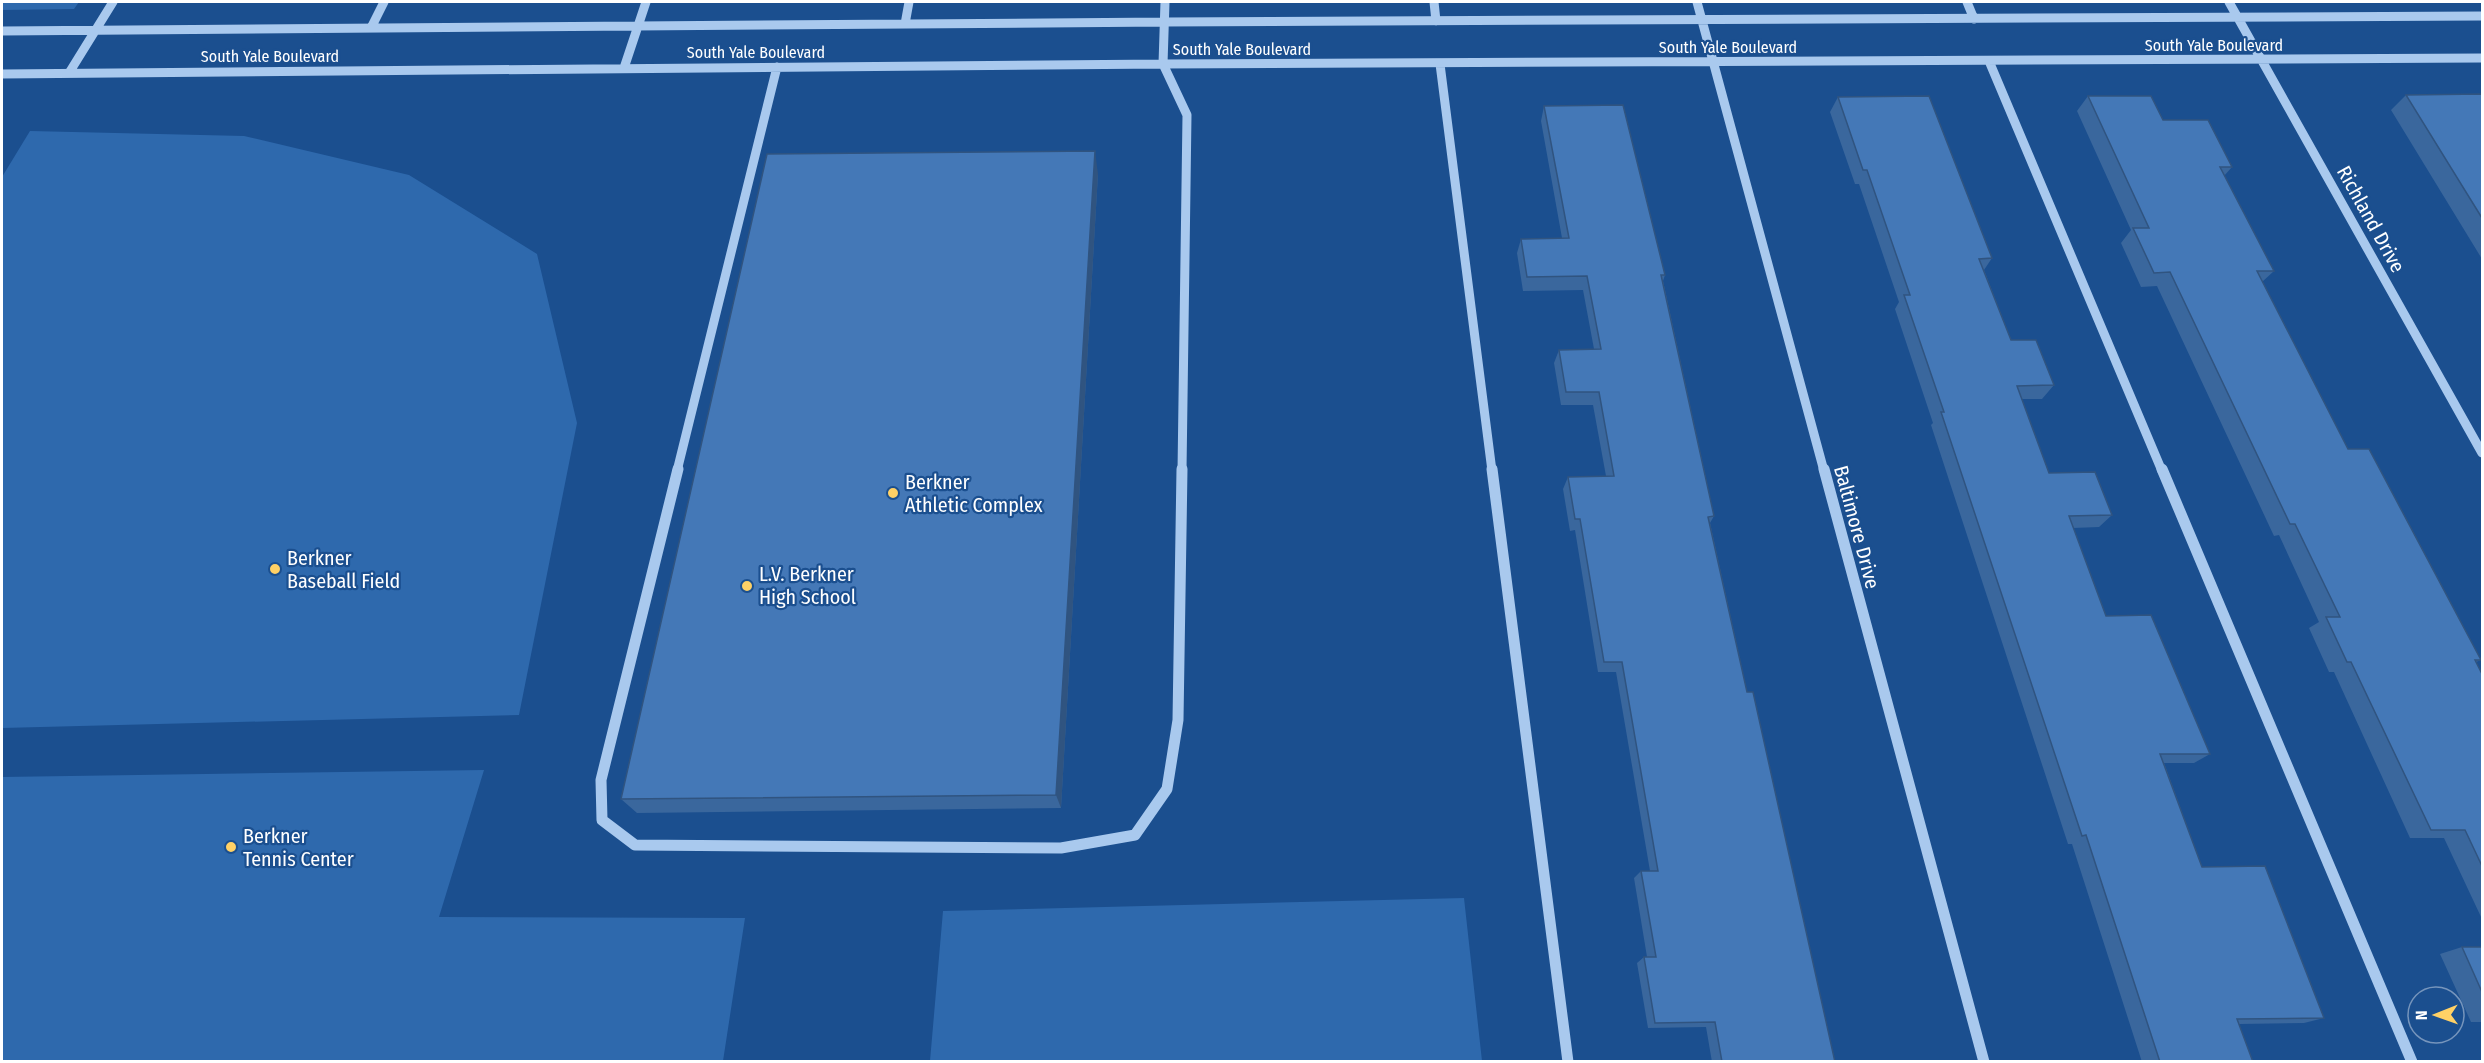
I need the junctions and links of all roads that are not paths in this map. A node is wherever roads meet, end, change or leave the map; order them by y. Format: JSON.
{"nodes":[{"id":1,"x":113,"y":2,"type":"edge"},
{"id":2,"x":384,"y":2,"type":"edge"},
{"id":3,"x":646,"y":2,"type":"edge"},
{"id":4,"x":909,"y":2,"type":"edge"},
{"id":5,"x":1165,"y":2,"type":"edge"},
{"id":6,"x":1434,"y":2,"type":"edge"},
{"id":7,"x":1696,"y":2,"type":"edge"},
{"id":8,"x":1967,"y":2,"type":"edge"},
{"id":9,"x":2229,"y":2,"type":"edge"},
{"id":10,"x":2482,"y":16,"type":"edge"},
{"id":11,"x":2238,"y":18,"type":"junction"},
{"id":12,"x":1974,"y":19,"type":"junction"},
{"id":13,"x":1701,"y":20,"type":"junction"},
{"id":14,"x":1436,"y":21,"type":"junction"},
{"id":15,"x":1165,"y":22,"type":"junction"},
{"id":16,"x":905,"y":24,"type":"junction"},
{"id":17,"x":638,"y":26,"type":"junction"},
{"id":18,"x":371,"y":28,"type":"junction"},
{"id":19,"x":95,"y":30,"type":"junction"},
{"id":20,"x":2,"y":31,"type":"edge"},
{"id":21,"x":2482,"y":58,"type":"edge"},
{"id":22,"x":2260,"y":60,"type":"junction"},
{"id":23,"x":1989,"y":61,"type":"junction"},
{"id":24,"x":1713,"y":63,"type":"junction"},
{"id":25,"x":1163,"y":64,"type":"junction"},
{"id":26,"x":1440,"y":64,"type":"junction"},
{"id":27,"x":777,"y":67,"type":"junction"},
{"id":28,"x":624,"y":68,"type":"junction"},
{"id":29,"x":69,"y":73,"type":"junction"},
{"id":30,"x":2,"y":74,"type":"edge"},
{"id":31,"x":2482,"y":453,"type":"edge"},
{"id":32,"x":1568,"y":1062,"type":"edge"},
{"id":33,"x":1984,"y":1062,"type":"edge"},
{"id":34,"x":2412,"y":1062,"type":"edge"}],
"edges":[{"from":1,"to":19,"type":"street"},
{"from":2,"to":18,"type":"street"},
{"from":3,"to":17,"type":"street"},
{"from":4,"to":16,"type":"street"},
{"from":5,"to":15,"type":"street"},
{"from":6,"to":14,"type":"street"},
{"from":7,"to":13,"type":"street","name":"Baltimore Drive"},
{"from":8,"to":12,"type":"street"},
{"from":9,"to":11,"type":"street","name":"Richland Drive"},
{"from":10,"to":11,"type":"street","name":"South Yale Boulevard"},
{"from":11,"to":12,"type":"street","name":"South Yale Boulevard"},
{"from":11,"to":22,"type":"street","name":"Richland Drive"},
{"from":12,"to":13,"type":"street","name":"South Yale Boulevard"},
{"from":13,"to":14,"type":"street","name":"South Yale Boulevard"},
{"from":13,"to":24,"type":"street","name":"Baltimore Drive"},
{"from":14,"to":15,"type":"street","name":"South Yale Boulevard"},
{"from":15,"to":16,"type":"street","name":"South Yale Boulevard"},
{"from":15,"to":25,"type":"street"},
{"from":16,"to":17,"type":"street","name":"South Yale Boulevard"},
{"from":17,"to":18,"type":"street","name":"South Yale Boulevard"},
{"from":17,"to":28,"type":"street"},
{"from":18,"to":19,"type":"street","name":"South Yale Boulevard"},
{"from":19,"to":20,"type":"street","name":"South Yale Boulevard"},
{"from":19,"to":29,"type":"street"},
{"from":21,"to":22,"type":"street","name":"South Yale Boulevard"},
{"from":22,"to":23,"type":"street","name":"South Yale Boulevard"},
{"from":22,"to":31,"type":"street","name":"Richland Drive"},
{"from":23,"to":24,"type":"street","name":"South Yale Boulevard"},
{"from":23,"to":34,"type":"street"},
{"from":24,"to":26,"type":"street","name":"South Yale Boulevard"},
{"from":24,"to":33,"type":"street","name":"Baltimore Drive"},
{"from":25,"to":26,"type":"street","name":"South Yale Boulevard"},
{"from":25,"to":27,"type":"street","name":"South Yale Boulevard"},
{"from":25,"to":27,"type":"street"},
{"from":26,"to":32,"type":"street"},
{"from":27,"to":28,"type":"street","name":"South Yale Boulevard"},
{"from":28,"to":29,"type":"street","name":"South Yale Boulevard"},
{"from":29,"to":30,"type":"street","name":"South Yale Boulevard"}]}
